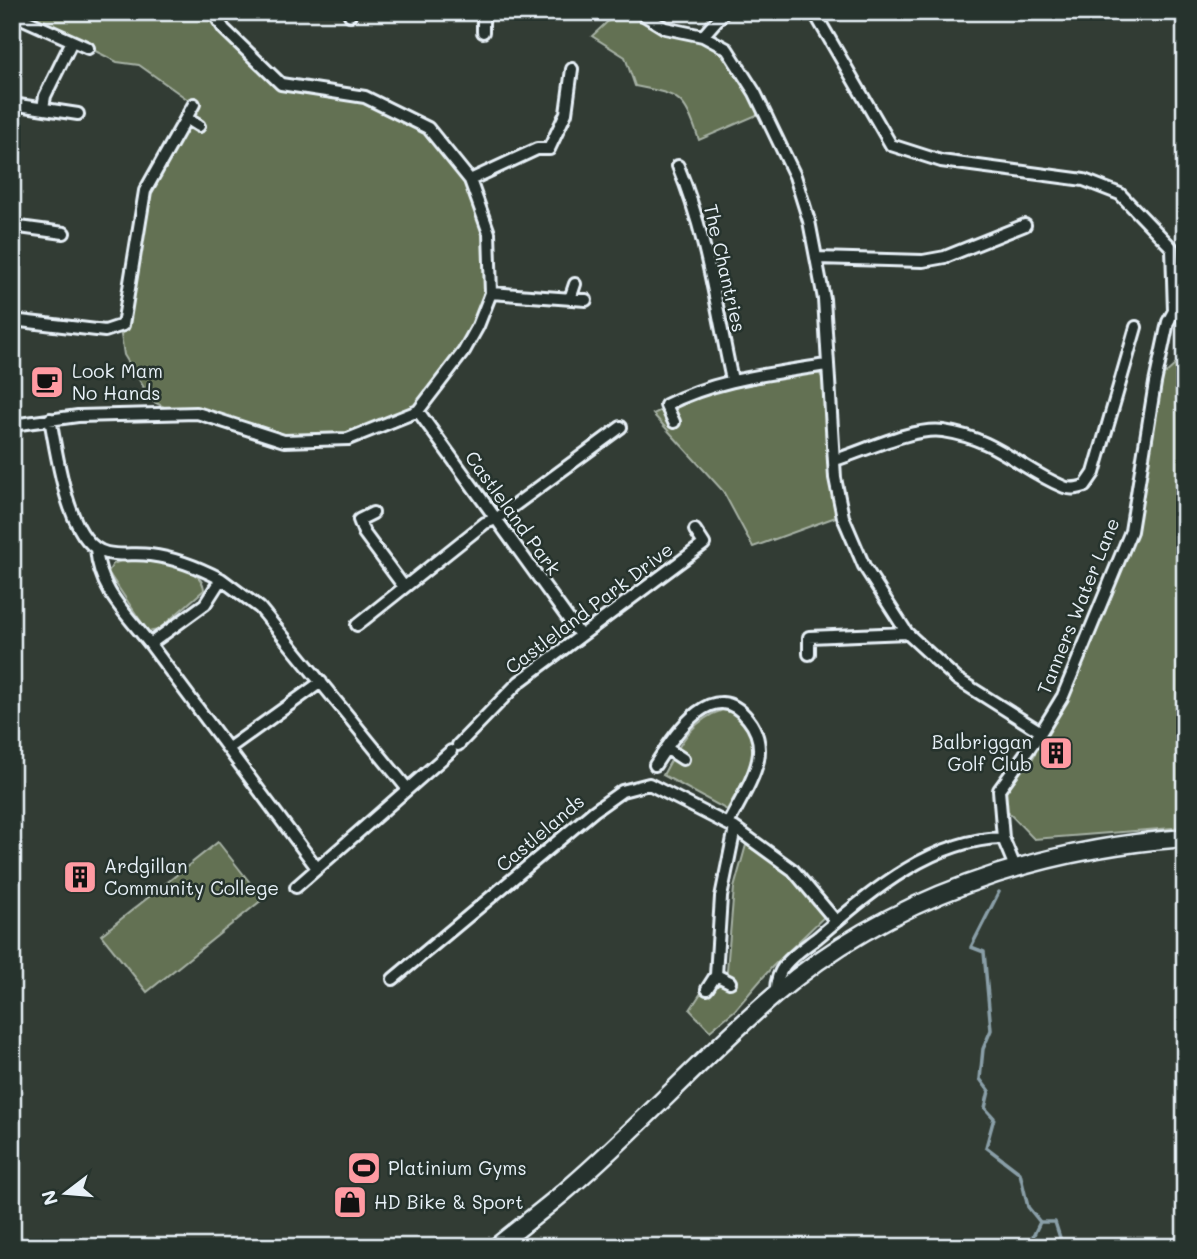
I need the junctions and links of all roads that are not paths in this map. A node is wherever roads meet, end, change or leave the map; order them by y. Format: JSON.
{"nodes":[{"id":1,"x":213,"y":12,"type":"edge"},
{"id":2,"x":482,"y":12,"type":"edge"},
{"id":3,"x":639,"y":12,"type":"edge"},
{"id":4,"x":724,"y":12,"type":"edge"},
{"id":5,"x":814,"y":12,"type":"edge"},
{"id":6,"x":12,"y":14,"type":"edge"},
{"id":7,"x":483,"y":32,"type":"dead end"},
{"id":8,"x":703,"y":36,"type":"junction"},
{"id":9,"x":72,"y":41,"type":"junction"},
{"id":10,"x":89,"y":48,"type":"dead end"},
{"id":11,"x":572,"y":69,"type":"dead end"},
{"id":12,"x":12,"y":104,"type":"edge"},
{"id":13,"x":194,"y":104,"type":"dead end"},
{"id":14,"x":43,"y":108,"type":"junction"},
{"id":15,"x":78,"y":114,"type":"dead end"},
{"id":16,"x":186,"y":118,"type":"junction"},
{"id":17,"x":199,"y":126,"type":"dead end"},
{"id":18,"x":678,"y":166,"type":"dead end"},
{"id":19,"x":470,"y":180,"type":"junction"},
{"id":20,"x":1026,"y":225,"type":"dead end"},
{"id":21,"x":12,"y":226,"type":"edge"},
{"id":22,"x":64,"y":233,"type":"dead end"},
{"id":23,"x":817,"y":258,"type":"junction"},
{"id":24,"x":575,"y":284,"type":"dead end"},
{"id":25,"x":491,"y":292,"type":"junction"},
{"id":26,"x":570,"y":299,"type":"junction"},
{"id":27,"x":586,"y":300,"type":"dead end"},
{"id":28,"x":12,"y":320,"type":"edge"},
{"id":29,"x":1136,"y":327,"type":"dead end"},
{"id":30,"x":826,"y":365,"type":"junction"},
{"id":31,"x":732,"y":380,"type":"junction"},
{"id":32,"x":418,"y":411,"type":"junction"},
{"id":33,"x":50,"y":419,"type":"junction"},
{"id":34,"x":674,"y":422,"type":"dead end"},
{"id":35,"x":12,"y":425,"type":"edge"},
{"id":36,"x":621,"y":426,"type":"dead end"},
{"id":37,"x":835,"y":460,"type":"junction"},
{"id":38,"x":373,"y":513,"type":"dead end"},
{"id":39,"x":496,"y":519,"type":"junction"},
{"id":40,"x":695,"y":530,"type":"dead end"},
{"id":41,"x":96,"y":549,"type":"junction"},
{"id":42,"x":221,"y":579,"type":"junction"},
{"id":43,"x":404,"y":587,"type":"junction"},
{"id":44,"x":357,"y":625,"type":"dead end"},
{"id":45,"x":907,"y":634,"type":"junction"},
{"id":46,"x":579,"y":635,"type":"junction"},
{"id":47,"x":150,"y":644,"type":"junction"},
{"id":48,"x":809,"y":654,"type":"dead end"},
{"id":49,"x":321,"y":682,"type":"junction"},
{"id":50,"x":1041,"y":732,"type":"junction"},
{"id":51,"x":229,"y":748,"type":"junction"},
{"id":52,"x":666,"y":748,"type":"junction"},
{"id":53,"x":683,"y":759,"type":"dead end"},
{"id":54,"x":655,"y":765,"type":"dead end"},
{"id":55,"x":406,"y":787,"type":"junction"},
{"id":56,"x":732,"y":826,"type":"junction"},
{"id":57,"x":1003,"y":838,"type":"junction"},
{"id":58,"x":1185,"y":838,"type":"edge"},
{"id":59,"x":1015,"y":867,"type":"junction"},
{"id":60,"x":317,"y":868,"type":"junction"},
{"id":61,"x":296,"y":887,"type":"dead end"},
{"id":62,"x":835,"y":920,"type":"junction"},
{"id":63,"x":716,"y":975,"type":"junction"},
{"id":64,"x":393,"y":979,"type":"dead end"},
{"id":65,"x":730,"y":982,"type":"dead end"},
{"id":66,"x":708,"y":989,"type":"dead end"},
{"id":67,"x":776,"y":994,"type":"junction"},
{"id":68,"x":496,"y":1247,"type":"edge"}],
"edges":[{"from":1,"to":19,"type":"street"},
{"from":2,"to":7,"type":"street"},
{"from":3,"to":8,"type":"street"},
{"from":4,"to":8,"type":"street"},
{"from":5,"to":50,"type":"street","name":"Tanners Water Lane"},
{"from":6,"to":9,"type":"street"},
{"from":8,"to":23,"type":"street"},
{"from":9,"to":10,"type":"street"},
{"from":9,"to":14,"type":"street"},
{"from":11,"to":19,"type":"street"},
{"from":12,"to":14,"type":"street"},
{"from":13,"to":16,"type":"street"},
{"from":14,"to":15,"type":"street"},
{"from":16,"to":17,"type":"street"},
{"from":16,"to":28,"type":"street"},
{"from":18,"to":31,"type":"street","name":"The Chantries"},
{"from":19,"to":25,"type":"street"},
{"from":20,"to":23,"type":"street"},
{"from":21,"to":22,"type":"street"},
{"from":23,"to":30,"type":"street"},
{"from":24,"to":26,"type":"street"},
{"from":25,"to":26,"type":"street"},
{"from":25,"to":32,"type":"street"},
{"from":26,"to":27,"type":"street"},
{"from":29,"to":37,"type":"street"},
{"from":30,"to":31,"type":"street"},
{"from":30,"to":37,"type":"street"},
{"from":31,"to":34,"type":"street"},
{"from":32,"to":33,"type":"street"},
{"from":32,"to":39,"type":"street","name":"Castleland Park"},
{"from":33,"to":35,"type":"street"},
{"from":33,"to":41,"type":"street"},
{"from":36,"to":39,"type":"street"},
{"from":37,"to":45,"type":"street"},
{"from":38,"to":43,"type":"street"},
{"from":39,"to":43,"type":"street"},
{"from":39,"to":46,"type":"street","name":"Castleland Park"},
{"from":40,"to":46,"type":"street","name":"Castleland Park Drive"},
{"from":41,"to":42,"type":"street"},
{"from":41,"to":47,"type":"street"},
{"from":42,"to":47,"type":"street"},
{"from":42,"to":49,"type":"street"},
{"from":43,"to":44,"type":"street"},
{"from":45,"to":48,"type":"street"},
{"from":45,"to":50,"type":"street"},
{"from":46,"to":55,"type":"street","name":"Castleland Park Drive"},
{"from":47,"to":51,"type":"street"},
{"from":49,"to":51,"type":"street"},
{"from":49,"to":55,"type":"street"},
{"from":50,"to":57,"type":"street","name":"Tanners Water Lane"},
{"from":51,"to":60,"type":"street"},
{"from":52,"to":53,"type":"street"},
{"from":52,"to":54,"type":"street"},
{"from":52,"to":56,"type":"street"},
{"from":55,"to":60,"type":"street","name":"Castleland Park Drive"},
{"from":56,"to":62,"type":"street","name":"Castlelands"},
{"from":56,"to":63,"type":"street"},
{"from":56,"to":64,"type":"street","name":"Castlelands"},
{"from":57,"to":59,"type":"street","name":"Tanners Water Lane"},
{"from":57,"to":62,"type":"street"},
{"from":58,"to":59,"type":"main road"},
{"from":59,"to":67,"type":"main road"},
{"from":60,"to":61,"type":"street","name":"Castleland Park Drive"},
{"from":62,"to":67,"type":"street"},
{"from":63,"to":65,"type":"street"},
{"from":63,"to":66,"type":"street"},
{"from":67,"to":68,"type":"main road"}]}
